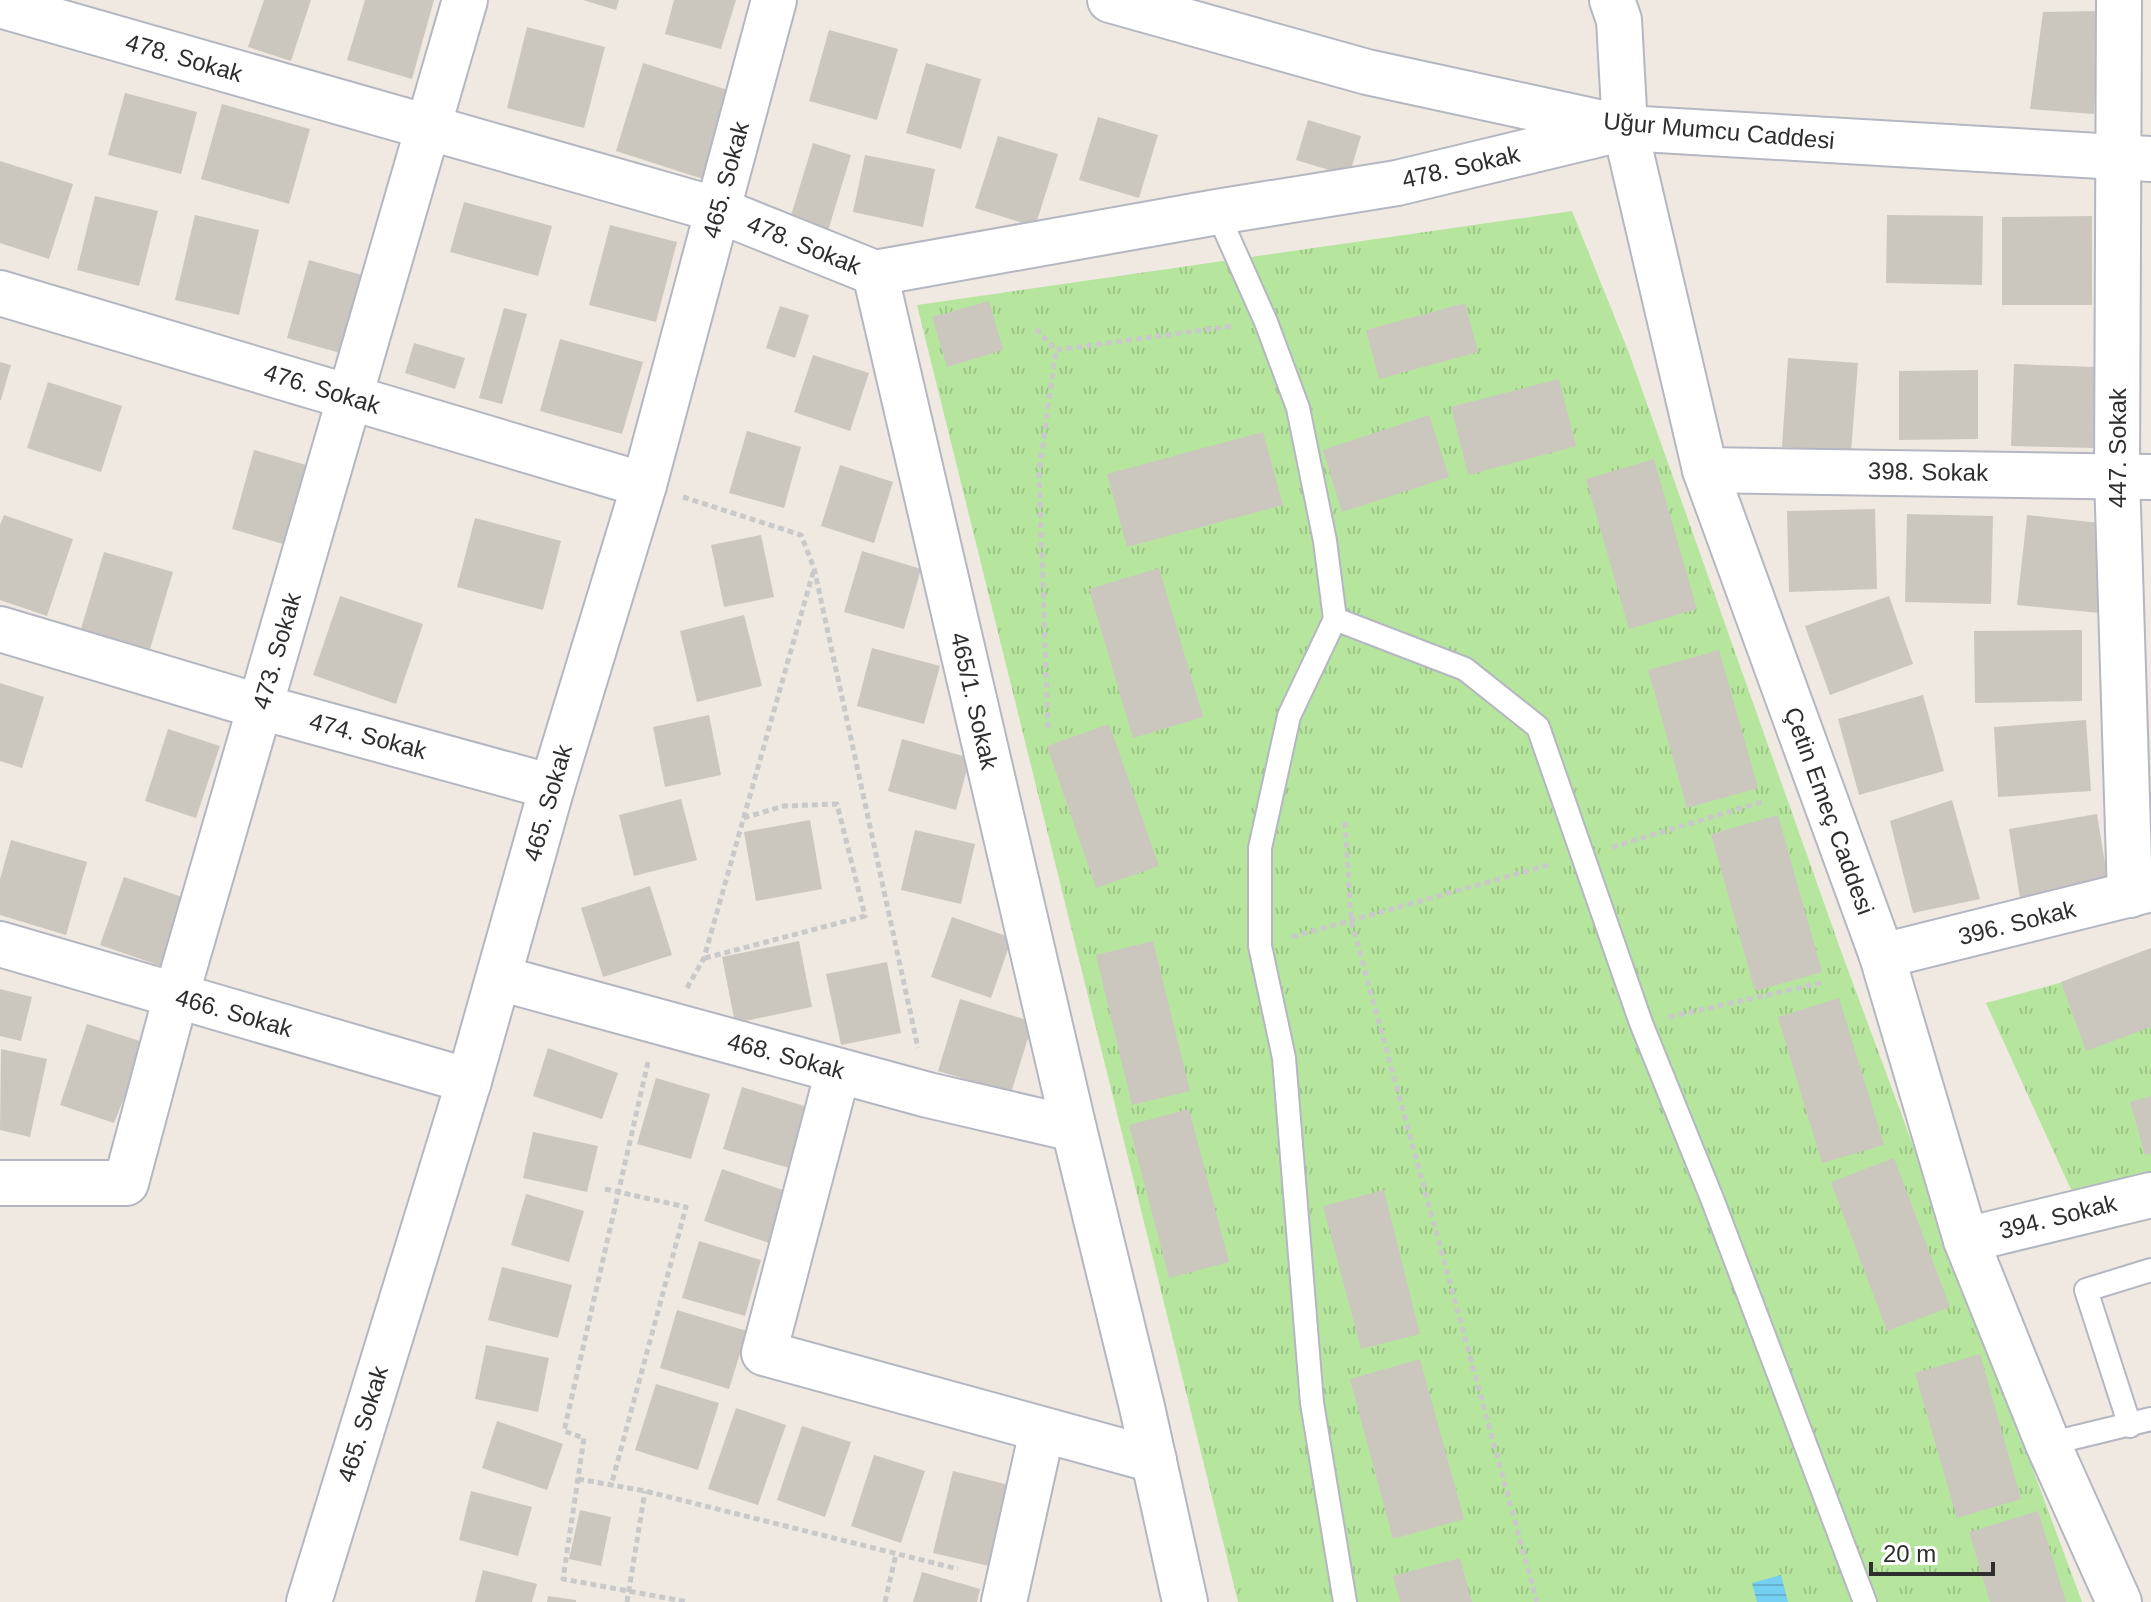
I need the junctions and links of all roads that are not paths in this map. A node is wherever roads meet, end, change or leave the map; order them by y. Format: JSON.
{"nodes":[{"id":1,"x":465,"y":0,"type":"edge"},
{"id":2,"x":774,"y":0,"type":"edge"},
{"id":3,"x":1110,"y":0,"type":"edge"},
{"id":4,"x":1612,"y":0,"type":"edge"},
{"id":5,"x":2119,"y":0,"type":"edge"},
{"id":6,"x":0,"y":5,"type":"edge"},
{"id":7,"x":1625,"y":128,"type":"junction"},
{"id":8,"x":428,"y":129,"type":"junction"},
{"id":9,"x":2134,"y":158,"type":"edge"},
{"id":10,"x":718,"y":210,"type":"junction"},
{"id":11,"x":1217,"y":212,"type":"junction"},
{"id":12,"x":875,"y":273,"type":"junction"},
{"id":13,"x":0,"y":293,"type":"edge"},
{"id":14,"x":350,"y":397,"type":"junction"},
{"id":15,"x":1705,"y":470,"type":"junction"},
{"id":16,"x":2134,"y":476,"type":"edge"},
{"id":17,"x":644,"y":485,"type":"junction"},
{"id":18,"x":1335,"y":619,"type":"junction"},
{"id":19,"x":0,"y":629,"type":"edge"},
{"id":20,"x":261,"y":707,"type":"junction"},
{"id":21,"x":552,"y":787,"type":"junction"},
{"id":22,"x":2140,"y":892,"type":"edge"},
{"id":23,"x":0,"y":944,"type":"edge"},
{"id":24,"x":1882,"y":956,"type":"junction"},
{"id":25,"x":499,"y":978,"type":"junction"},
{"id":26,"x":176,"y":996,"type":"junction"},
{"id":27,"x":838,"y":1071,"type":"junction"},
{"id":28,"x":469,"y":1081,"type":"junction"},
{"id":29,"x":1074,"y":1129,"type":"junction"},
{"id":30,"x":0,"y":1183,"type":"edge"},
{"id":31,"x":2151,"y":1195,"type":"edge"},
{"id":32,"x":1966,"y":1240,"type":"junction"},
{"id":33,"x":2151,"y":1270,"type":"edge"},
{"id":34,"x":2140,"y":1422,"type":"edge"},
{"id":35,"x":1042,"y":1431,"type":"junction"},
{"id":36,"x":2048,"y":1444,"type":"junction"},
{"id":37,"x":1154,"y":1460,"type":"junction"},
{"id":38,"x":309,"y":1602,"type":"edge"},
{"id":39,"x":1004,"y":1602,"type":"edge"},
{"id":40,"x":1185,"y":1602,"type":"edge"},
{"id":41,"x":1345,"y":1602,"type":"edge"},
{"id":42,"x":1865,"y":1602,"type":"edge"},
{"id":43,"x":2119,"y":1602,"type":"edge"}],
"edges":[{"from":1,"to":8,"type":"street","name":"473. Sokak"},
{"from":2,"to":10,"type":"street","name":"465. Sokak"},
{"from":3,"to":7,"type":"street","name":"Uğur Mumcu Caddesi"},
{"from":4,"to":7,"type":"street","name":"Çetin Emeç Caddesi"},
{"from":5,"to":9,"type":"street","name":"447. Sokak"},
{"from":6,"to":8,"type":"street","name":"478. Sokak"},
{"from":7,"to":9,"type":"street","name":"Uğur Mumcu Caddesi"},
{"from":7,"to":11,"type":"street","name":"478. Sokak"},
{"from":7,"to":15,"type":"street","name":"Çetin Emeç Caddesi"},
{"from":8,"to":10,"type":"street","name":"478. Sokak"},
{"from":8,"to":14,"type":"street","name":"473. Sokak"},
{"from":9,"to":16,"type":"street","name":"447. Sokak"},
{"from":10,"to":12,"type":"street","name":"478. Sokak"},
{"from":10,"to":17,"type":"street","name":"465. Sokak"},
{"from":11,"to":12,"type":"street","name":"478. Sokak"},
{"from":11,"to":18,"type":"lane"},
{"from":12,"to":29,"type":"street","name":"465/1. Sokak"},
{"from":13,"to":14,"type":"street","name":"476. Sokak"},
{"from":14,"to":17,"type":"street","name":"476. Sokak"},
{"from":14,"to":20,"type":"street","name":"473. Sokak"},
{"from":15,"to":16,"type":"street","name":"398. Sokak"},
{"from":15,"to":24,"type":"street","name":"Çetin Emeç Caddesi"},
{"from":16,"to":22,"type":"street","name":"447. Sokak"},
{"from":17,"to":21,"type":"street","name":"465. Sokak"},
{"from":18,"to":41,"type":"lane"},
{"from":18,"to":42,"type":"lane"},
{"from":19,"to":20,"type":"street","name":"474. Sokak"},
{"from":20,"to":21,"type":"street","name":"474. Sokak"},
{"from":20,"to":26,"type":"street","name":"473. Sokak"},
{"from":21,"to":25,"type":"street","name":"465. Sokak"},
{"from":22,"to":24,"type":"street","name":"396. Sokak"},
{"from":23,"to":26,"type":"street","name":"466. Sokak"},
{"from":24,"to":32,"type":"street","name":"Çetin Emeç Caddesi"},
{"from":25,"to":27,"type":"street","name":"468. Sokak"},
{"from":25,"to":28,"type":"street","name":"465. Sokak"},
{"from":26,"to":28,"type":"street","name":"466. Sokak"},
{"from":26,"to":30,"type":"street","name":"473. Sokak"},
{"from":27,"to":29,"type":"street","name":"468. Sokak"},
{"from":27,"to":35,"type":"street"},
{"from":28,"to":38,"type":"street","name":"465. Sokak"},
{"from":29,"to":37,"type":"street","name":"465/1. Sokak"},
{"from":31,"to":32,"type":"street","name":"394. Sokak"},
{"from":32,"to":36,"type":"street","name":"Çetin Emeç Caddesi"},
{"from":33,"to":34,"type":"lane"},
{"from":34,"to":36,"type":"lane"},
{"from":35,"to":37,"type":"street"},
{"from":35,"to":39,"type":"street"},
{"from":36,"to":43,"type":"street","name":"Çetin Emeç Caddesi"},
{"from":37,"to":40,"type":"street","name":"465/1. Sokak"}]}
